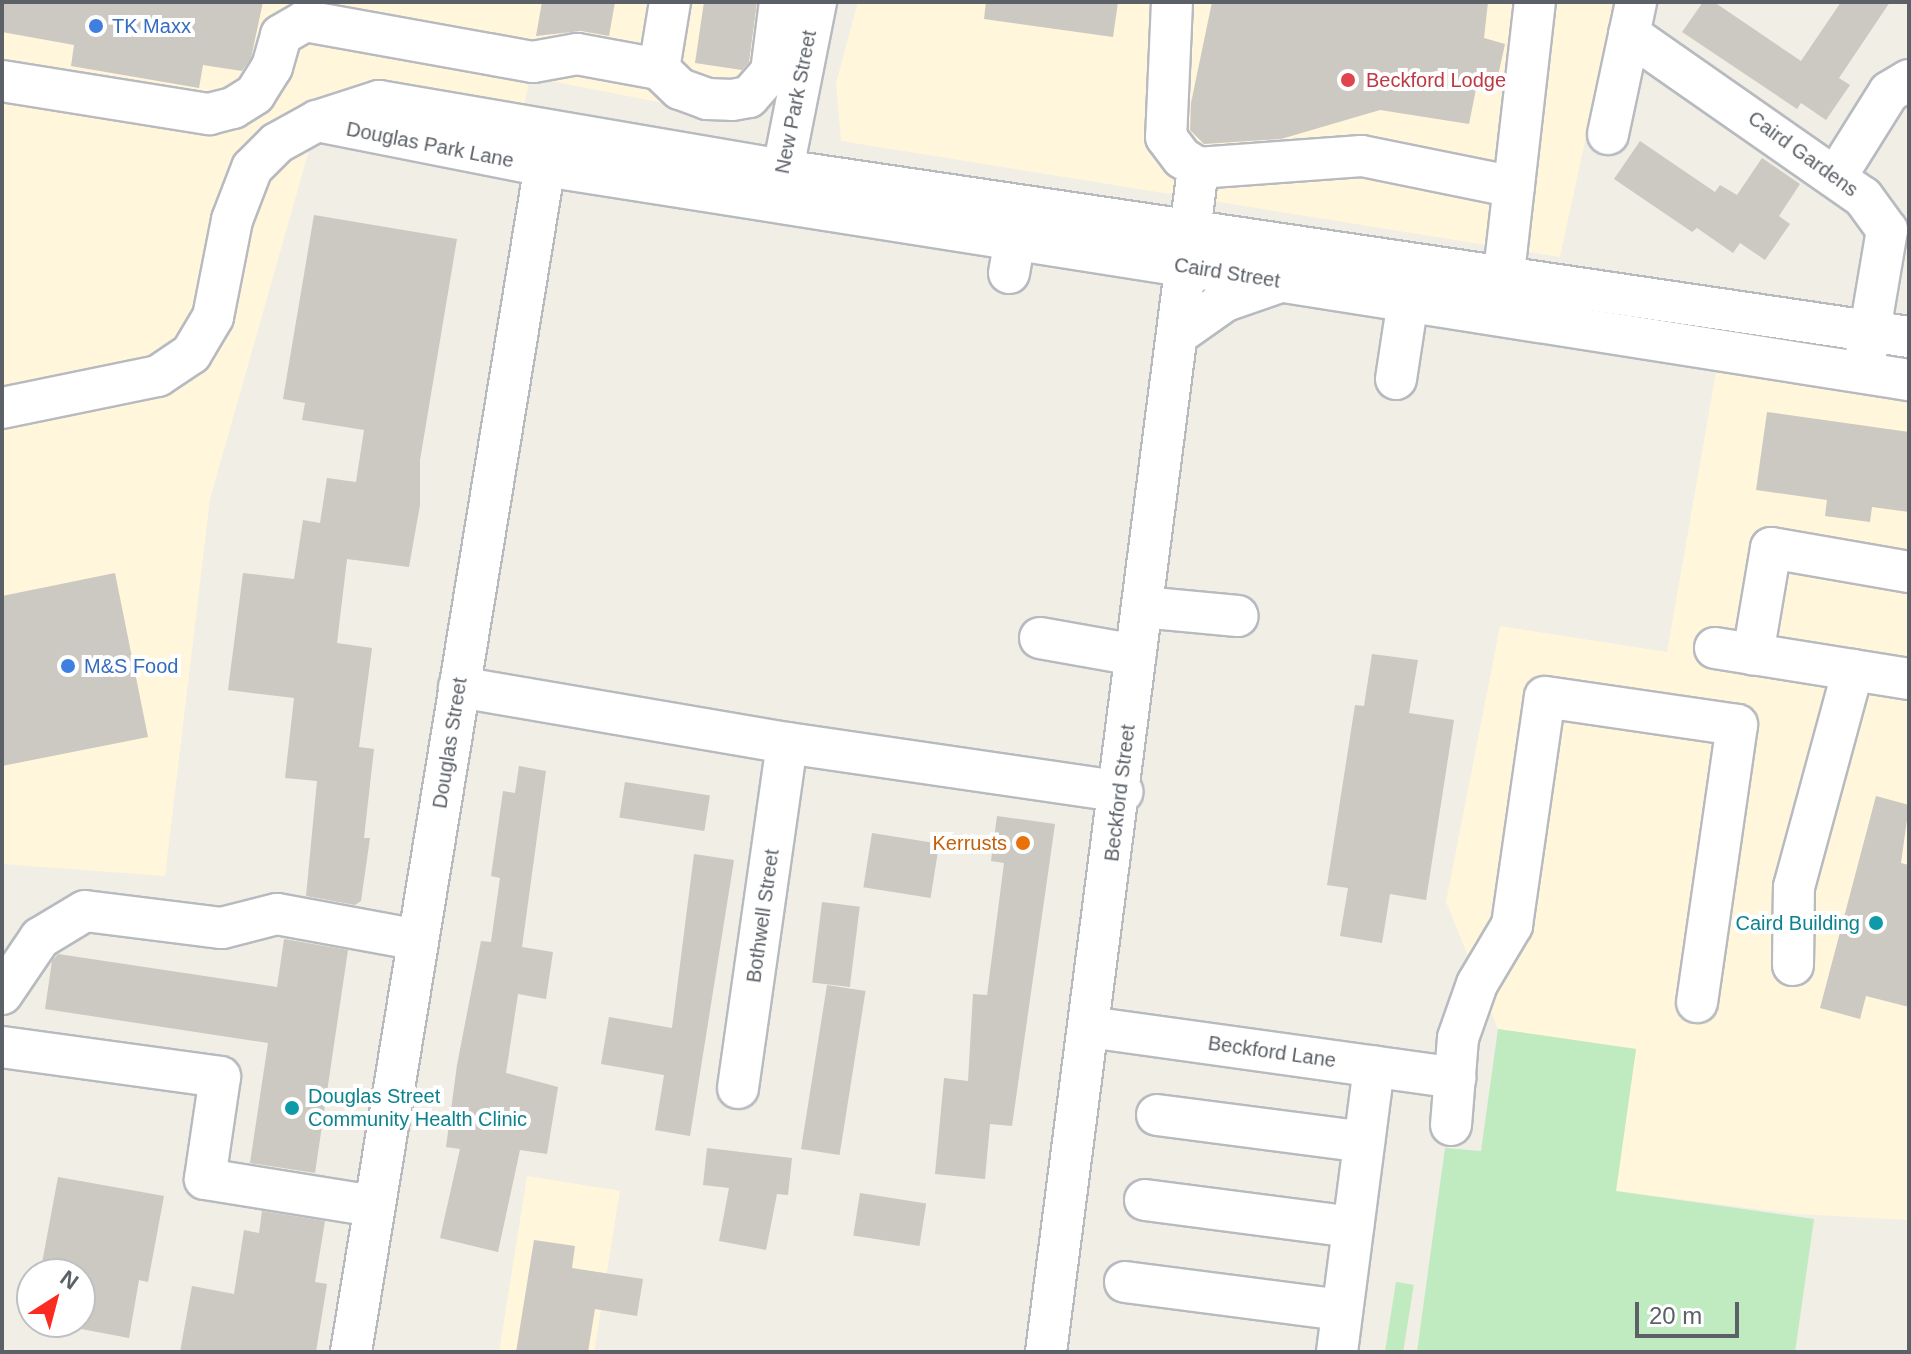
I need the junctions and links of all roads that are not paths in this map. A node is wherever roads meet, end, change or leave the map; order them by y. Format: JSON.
{"nodes":[{"id":1,"x":670,"y":2,"type":"edge"},
{"id":2,"x":780,"y":2,"type":"edge"},
{"id":3,"x":816,"y":2,"type":"edge"},
{"id":4,"x":1172,"y":2,"type":"edge"},
{"id":5,"x":1535,"y":2,"type":"edge"},
{"id":6,"x":1633,"y":18,"type":"edge"},
{"id":7,"x":659,"y":69,"type":"junction"},
{"id":8,"x":1909,"y":80,"type":"edge"},
{"id":9,"x":2,"y":81,"type":"edge"},
{"id":10,"x":1608,"y":134,"type":"dead end"},
{"id":11,"x":547,"y":150,"type":"junction"},
{"id":12,"x":1198,"y":168,"type":"junction"},
{"id":13,"x":1837,"y":175,"type":"junction"},
{"id":14,"x":779,"y":186,"type":"junction"},
{"id":15,"x":1514,"y":187,"type":"junction"},
{"id":16,"x":1188,"y":250,"type":"junction"},
{"id":17,"x":1285,"y":282,"type":"junction"},
{"id":18,"x":1501,"y":298,"type":"junction"},
{"id":19,"x":1408,"y":301,"type":"junction"},
{"id":20,"x":1890,"y":334,"type":"edge"},
{"id":21,"x":1177,"y":335,"type":"junction"},
{"id":22,"x":1862,"y":372,"type":"junction"},
{"id":23,"x":1396,"y":379,"type":"dead end"},
{"id":24,"x":1909,"y":380,"type":"edge"},
{"id":25,"x":2,"y":408,"type":"edge"},
{"id":26,"x":1909,"y":572,"type":"edge"},
{"id":27,"x":1142,"y":607,"type":"junction"},
{"id":28,"x":1238,"y":616,"type":"dead end"},
{"id":29,"x":1040,"y":638,"type":"dead end"},
{"id":30,"x":1135,"y":655,"type":"junction"},
{"id":31,"x":1853,"y":670,"type":"junction"},
{"id":32,"x":1909,"y":679,"type":"edge"},
{"id":33,"x":459,"y":687,"type":"junction"},
{"id":34,"x":787,"y":743,"type":"junction"},
{"id":35,"x":1122,"y":792,"type":"junction"},
{"id":36,"x":418,"y":940,"type":"junction"},
{"id":37,"x":1793,"y":965,"type":"dead end"},
{"id":38,"x":2,"y":994,"type":"edge"},
{"id":39,"x":1697,"y":1002,"type":"dead end"},
{"id":40,"x":1089,"y":1027,"type":"junction"},
{"id":41,"x":2,"y":1047,"type":"edge"},
{"id":42,"x":1374,"y":1066,"type":"junction"},
{"id":43,"x":1455,"y":1078,"type":"junction"},
{"id":44,"x":738,"y":1088,"type":"dead end"},
{"id":45,"x":1157,"y":1115,"type":"dead end"},
{"id":46,"x":1451,"y":1125,"type":"dead end"},
{"id":47,"x":1364,"y":1142,"type":"junction"},
{"id":48,"x":1145,"y":1200,"type":"dead end"},
{"id":49,"x":374,"y":1206,"type":"junction"},
{"id":50,"x":1353,"y":1227,"type":"junction"},
{"id":51,"x":1125,"y":1282,"type":"dead end"},
{"id":52,"x":1342,"y":1310,"type":"junction"},
{"id":53,"x":351,"y":1352,"type":"edge"},
{"id":54,"x":1046,"y":1352,"type":"edge"},
{"id":55,"x":1337,"y":1352,"type":"edge"}],
"edges":[{"from":1,"to":7,"type":"street"},
{"from":2,"to":7,"type":"street"},
{"from":3,"to":14,"type":"street","name":"New Park Street"},
{"from":4,"to":12,"type":"street"},
{"from":5,"to":15,"type":"street"},
{"from":6,"to":10,"type":"street"},
{"from":6,"to":13,"type":"street","name":"Caird Gardens"},
{"from":7,"to":9,"type":"street"},
{"from":8,"to":13,"type":"street"},
{"from":11,"to":14,"type":"street","name":"Caird Street"},
{"from":11,"to":25,"type":"street","name":"Douglas Park Lane"},
{"from":11,"to":33,"type":"street","name":"Douglas Street"},
{"from":12,"to":15,"type":"street"},
{"from":12,"to":16,"type":"street","name":"Beckford Street"},
{"from":13,"to":20,"type":"street","name":"Caird Gardens"},
{"from":14,"to":16,"type":"street","name":"Caird Street"},
{"from":14,"to":16,"type":"street","name":"Caird Street"},
{"from":15,"to":18,"type":"street"},
{"from":16,"to":17,"type":"street","name":"Caird Street"},
{"from":16,"to":18,"type":"street","name":"Caird Street"},
{"from":16,"to":21,"type":"street","name":"Beckford Street"},
{"from":17,"to":19,"type":"street","name":"Caird Street"},
{"from":17,"to":21,"type":"street"},
{"from":18,"to":19,"type":"street","name":"Caird Street"},
{"from":18,"to":20,"type":"street","name":"Caird Street"},
{"from":18,"to":22,"type":"street","name":"Caird Street"},
{"from":19,"to":23,"type":"street"},
{"from":20,"to":22,"type":"street","name":"Caird Gardens"},
{"from":21,"to":27,"type":"street","name":"Beckford Street"},
{"from":22,"to":24,"type":"street","name":"Caird Street"},
{"from":26,"to":31,"type":"street"},
{"from":27,"to":28,"type":"street"},
{"from":27,"to":30,"type":"street","name":"Beckford Street"},
{"from":29,"to":30,"type":"street"},
{"from":30,"to":35,"type":"street","name":"Beckford Street"},
{"from":31,"to":32,"type":"street"},
{"from":31,"to":37,"type":"street"},
{"from":33,"to":34,"type":"street"},
{"from":33,"to":36,"type":"street","name":"Douglas Street"},
{"from":34,"to":35,"type":"street"},
{"from":34,"to":44,"type":"street","name":"Bothwell Street"},
{"from":35,"to":40,"type":"street","name":"Beckford Street"},
{"from":36,"to":38,"type":"street"},
{"from":36,"to":49,"type":"street","name":"Douglas Street"},
{"from":39,"to":43,"type":"street"},
{"from":40,"to":42,"type":"street","name":"Beckford Lane"},
{"from":40,"to":54,"type":"street","name":"Beckford Street"},
{"from":41,"to":49,"type":"street"},
{"from":42,"to":43,"type":"street","name":"Beckford Lane"},
{"from":42,"to":47,"type":"street"},
{"from":43,"to":46,"type":"street"},
{"from":45,"to":47,"type":"street"},
{"from":47,"to":50,"type":"street"},
{"from":48,"to":50,"type":"street"},
{"from":49,"to":53,"type":"street","name":"Douglas Street"},
{"from":50,"to":52,"type":"street"},
{"from":51,"to":52,"type":"street"},
{"from":52,"to":55,"type":"street"}]}
